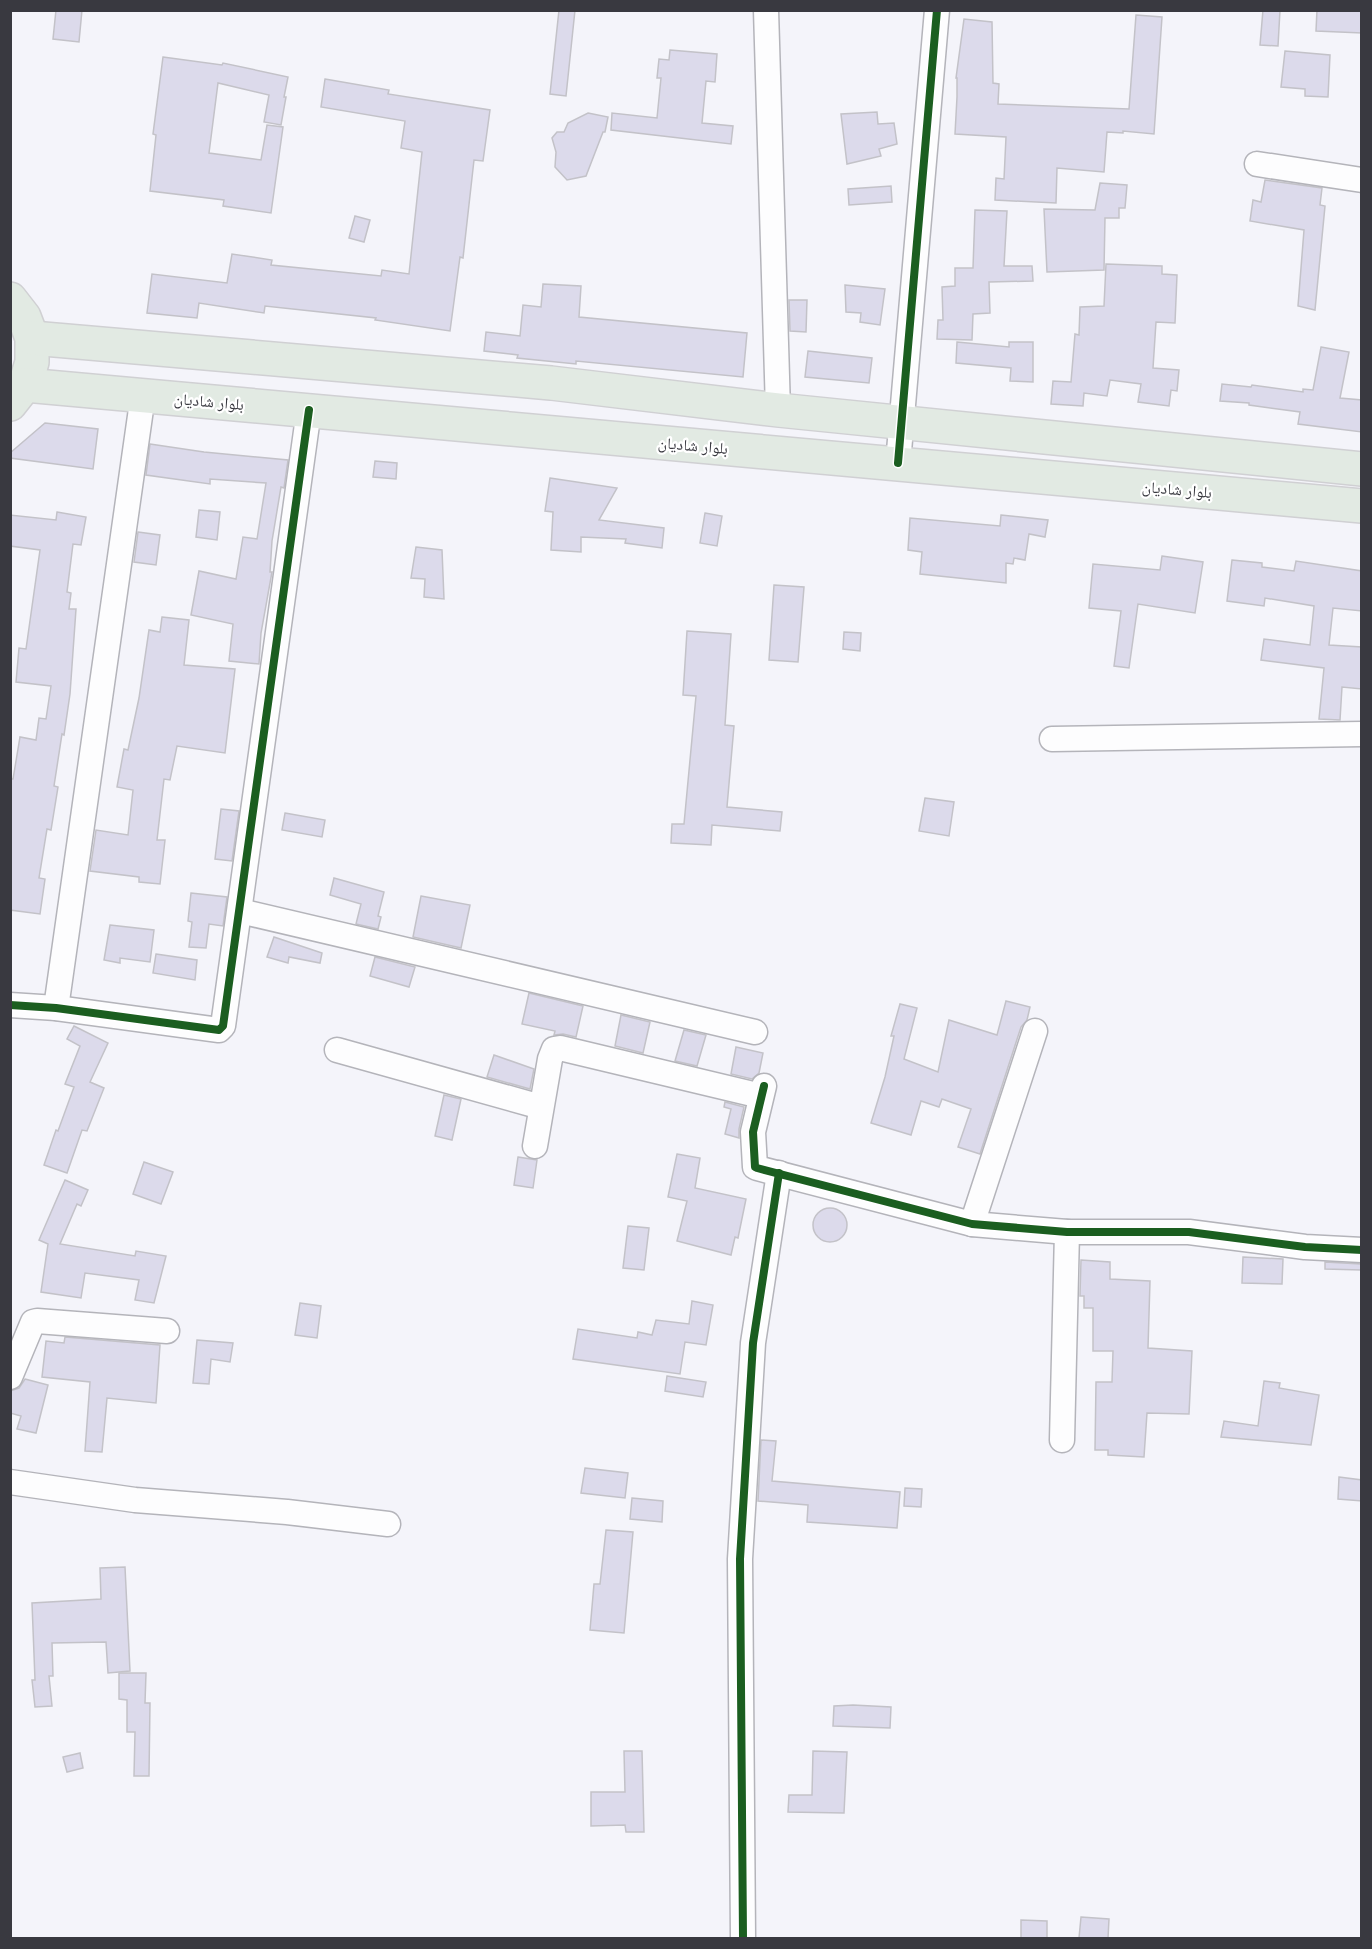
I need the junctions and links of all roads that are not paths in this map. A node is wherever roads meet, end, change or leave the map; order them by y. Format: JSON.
{"nodes":[{"id":1,"x":766,"y":10,"type":"edge"},
{"id":2,"x":937,"y":10,"type":"edge"},
{"id":3,"x":1257,"y":164,"type":"dead end"},
{"id":4,"x":1362,"y":180,"type":"edge"},
{"id":5,"x":10,"y":299,"type":"edge"},
{"id":6,"x":32,"y":338,"type":"junction"},
{"id":7,"x":18,"y":394,"type":"edge"},
{"id":8,"x":143,"y":395,"type":"junction"},
{"id":9,"x":309,"y":410,"type":"junction"},
{"id":10,"x":778,"y":410,"type":"junction"},
{"id":11,"x":901,"y":423,"type":"junction"},
{"id":12,"x":898,"y":463,"type":"junction"},
{"id":13,"x":1362,"y":470,"type":"edge"},
{"id":14,"x":1362,"y":506,"type":"edge"},
{"id":15,"x":1362,"y":734,"type":"edge"},
{"id":16,"x":1052,"y":739,"type":"dead end"},
{"id":17,"x":240,"y":911,"type":"junction"},
{"id":18,"x":10,"y":1005,"type":"edge"},
{"id":19,"x":56,"y":1008,"type":"junction"},
{"id":20,"x":1035,"y":1031,"type":"dead end"},
{"id":21,"x":755,"y":1032,"type":"dead end"},
{"id":22,"x":337,"y":1050,"type":"dead end"},
{"id":23,"x":541,"y":1107,"type":"junction"},
{"id":24,"x":536,"y":1146,"type":"dead end"},
{"id":25,"x":768,"y":1171,"type":"junction"},
{"id":26,"x":972,"y":1224,"type":"junction"},
{"id":27,"x":1067,"y":1232,"type":"junction"},
{"id":28,"x":1362,"y":1250,"type":"edge"},
{"id":29,"x":167,"y":1331,"type":"dead end"},
{"id":30,"x":10,"y":1377,"type":"edge"},
{"id":31,"x":1062,"y":1440,"type":"dead end"},
{"id":32,"x":10,"y":1482,"type":"edge"},
{"id":33,"x":388,"y":1524,"type":"dead end"},
{"id":34,"x":743,"y":1938,"type":"edge"}],
"edges":[{"from":1,"to":10,"type":"street"},
{"from":2,"to":11,"type":"street"},
{"from":3,"to":4,"type":"street"},
{"from":5,"to":6,"type":"main road"},
{"from":6,"to":7,"type":"main road"},
{"from":6,"to":10,"type":"main road"},
{"from":7,"to":8,"type":"main road","name":"بلوار شادیان"},
{"from":8,"to":9,"type":"main road","name":"بلوار شادیان"},
{"from":8,"to":19,"type":"street"},
{"from":9,"to":12,"type":"main road","name":"بلوار شادیان"},
{"from":9,"to":17,"type":"street"},
{"from":10,"to":11,"type":"main road"},
{"from":11,"to":12,"type":"street"},
{"from":11,"to":13,"type":"main road"},
{"from":12,"to":14,"type":"main road","name":"بلوار شادیان"},
{"from":15,"to":16,"type":"street"},
{"from":17,"to":19,"type":"street"},
{"from":17,"to":21,"type":"street"},
{"from":18,"to":19,"type":"street"},
{"from":20,"to":26,"type":"street"},
{"from":22,"to":23,"type":"street"},
{"from":23,"to":24,"type":"street"},
{"from":23,"to":25,"type":"street"},
{"from":25,"to":26,"type":"street"},
{"from":25,"to":34,"type":"street"},
{"from":26,"to":27,"type":"street"},
{"from":27,"to":28,"type":"street"},
{"from":27,"to":31,"type":"street"},
{"from":29,"to":30,"type":"street"},
{"from":32,"to":33,"type":"street"}]}
